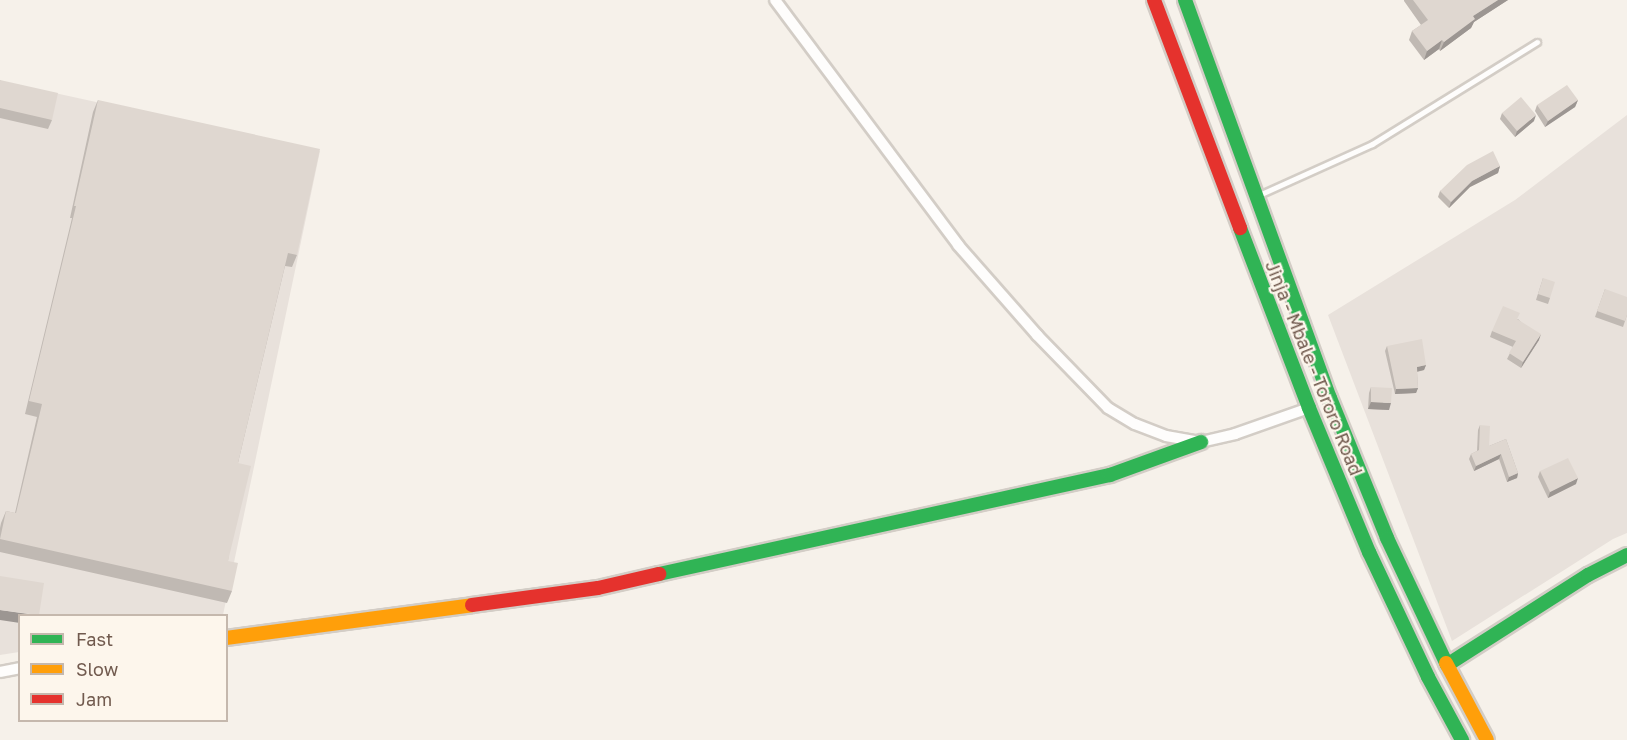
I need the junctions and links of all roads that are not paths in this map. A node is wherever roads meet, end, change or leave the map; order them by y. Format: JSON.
{"nodes":[{"id":1,"x":774,"y":0,"type":"edge"},
{"id":2,"x":1154,"y":0,"type":"edge"},
{"id":3,"x":1185,"y":0,"type":"edge"},
{"id":4,"x":1537,"y":42,"type":"dead end"},
{"id":5,"x":1258,"y":196,"type":"junction"},
{"id":6,"x":1309,"y":408,"type":"junction"},
{"id":7,"x":1201,"y":442,"type":"junction"},
{"id":8,"x":1627,"y":555,"type":"edge"},
{"id":9,"x":228,"y":638,"type":"edge"},
{"id":10,"x":1447,"y":665,"type":"junction"},
{"id":11,"x":18,"y":668,"type":"edge"},
{"id":12,"x":0,"y":672,"type":"edge"},
{"id":13,"x":1462,"y":740,"type":"edge"},
{"id":14,"x":1487,"y":740,"type":"edge"}],
"edges":[{"from":1,"to":7,"type":"street"},
{"from":2,"to":6,"type":"main road","name":"Jinja - Mbale - Tororo Road"},
{"from":3,"to":5,"type":"main road","name":"Jinja - Mbale - Tororo Road"},
{"from":4,"to":5,"type":"lane"},
{"from":5,"to":10,"type":"main road","name":"Jinja - Mbale - Tororo Road"},
{"from":6,"to":7,"type":"street"},
{"from":6,"to":13,"type":"main road","name":"Jinja - Mbale - Tororo Road"},
{"from":7,"to":9,"type":"main road"},
{"from":8,"to":10,"type":"main road"},
{"from":10,"to":14,"type":"main road","name":"Jinja - Mbale - Tororo Road"},
{"from":11,"to":12,"type":"street"}]}
